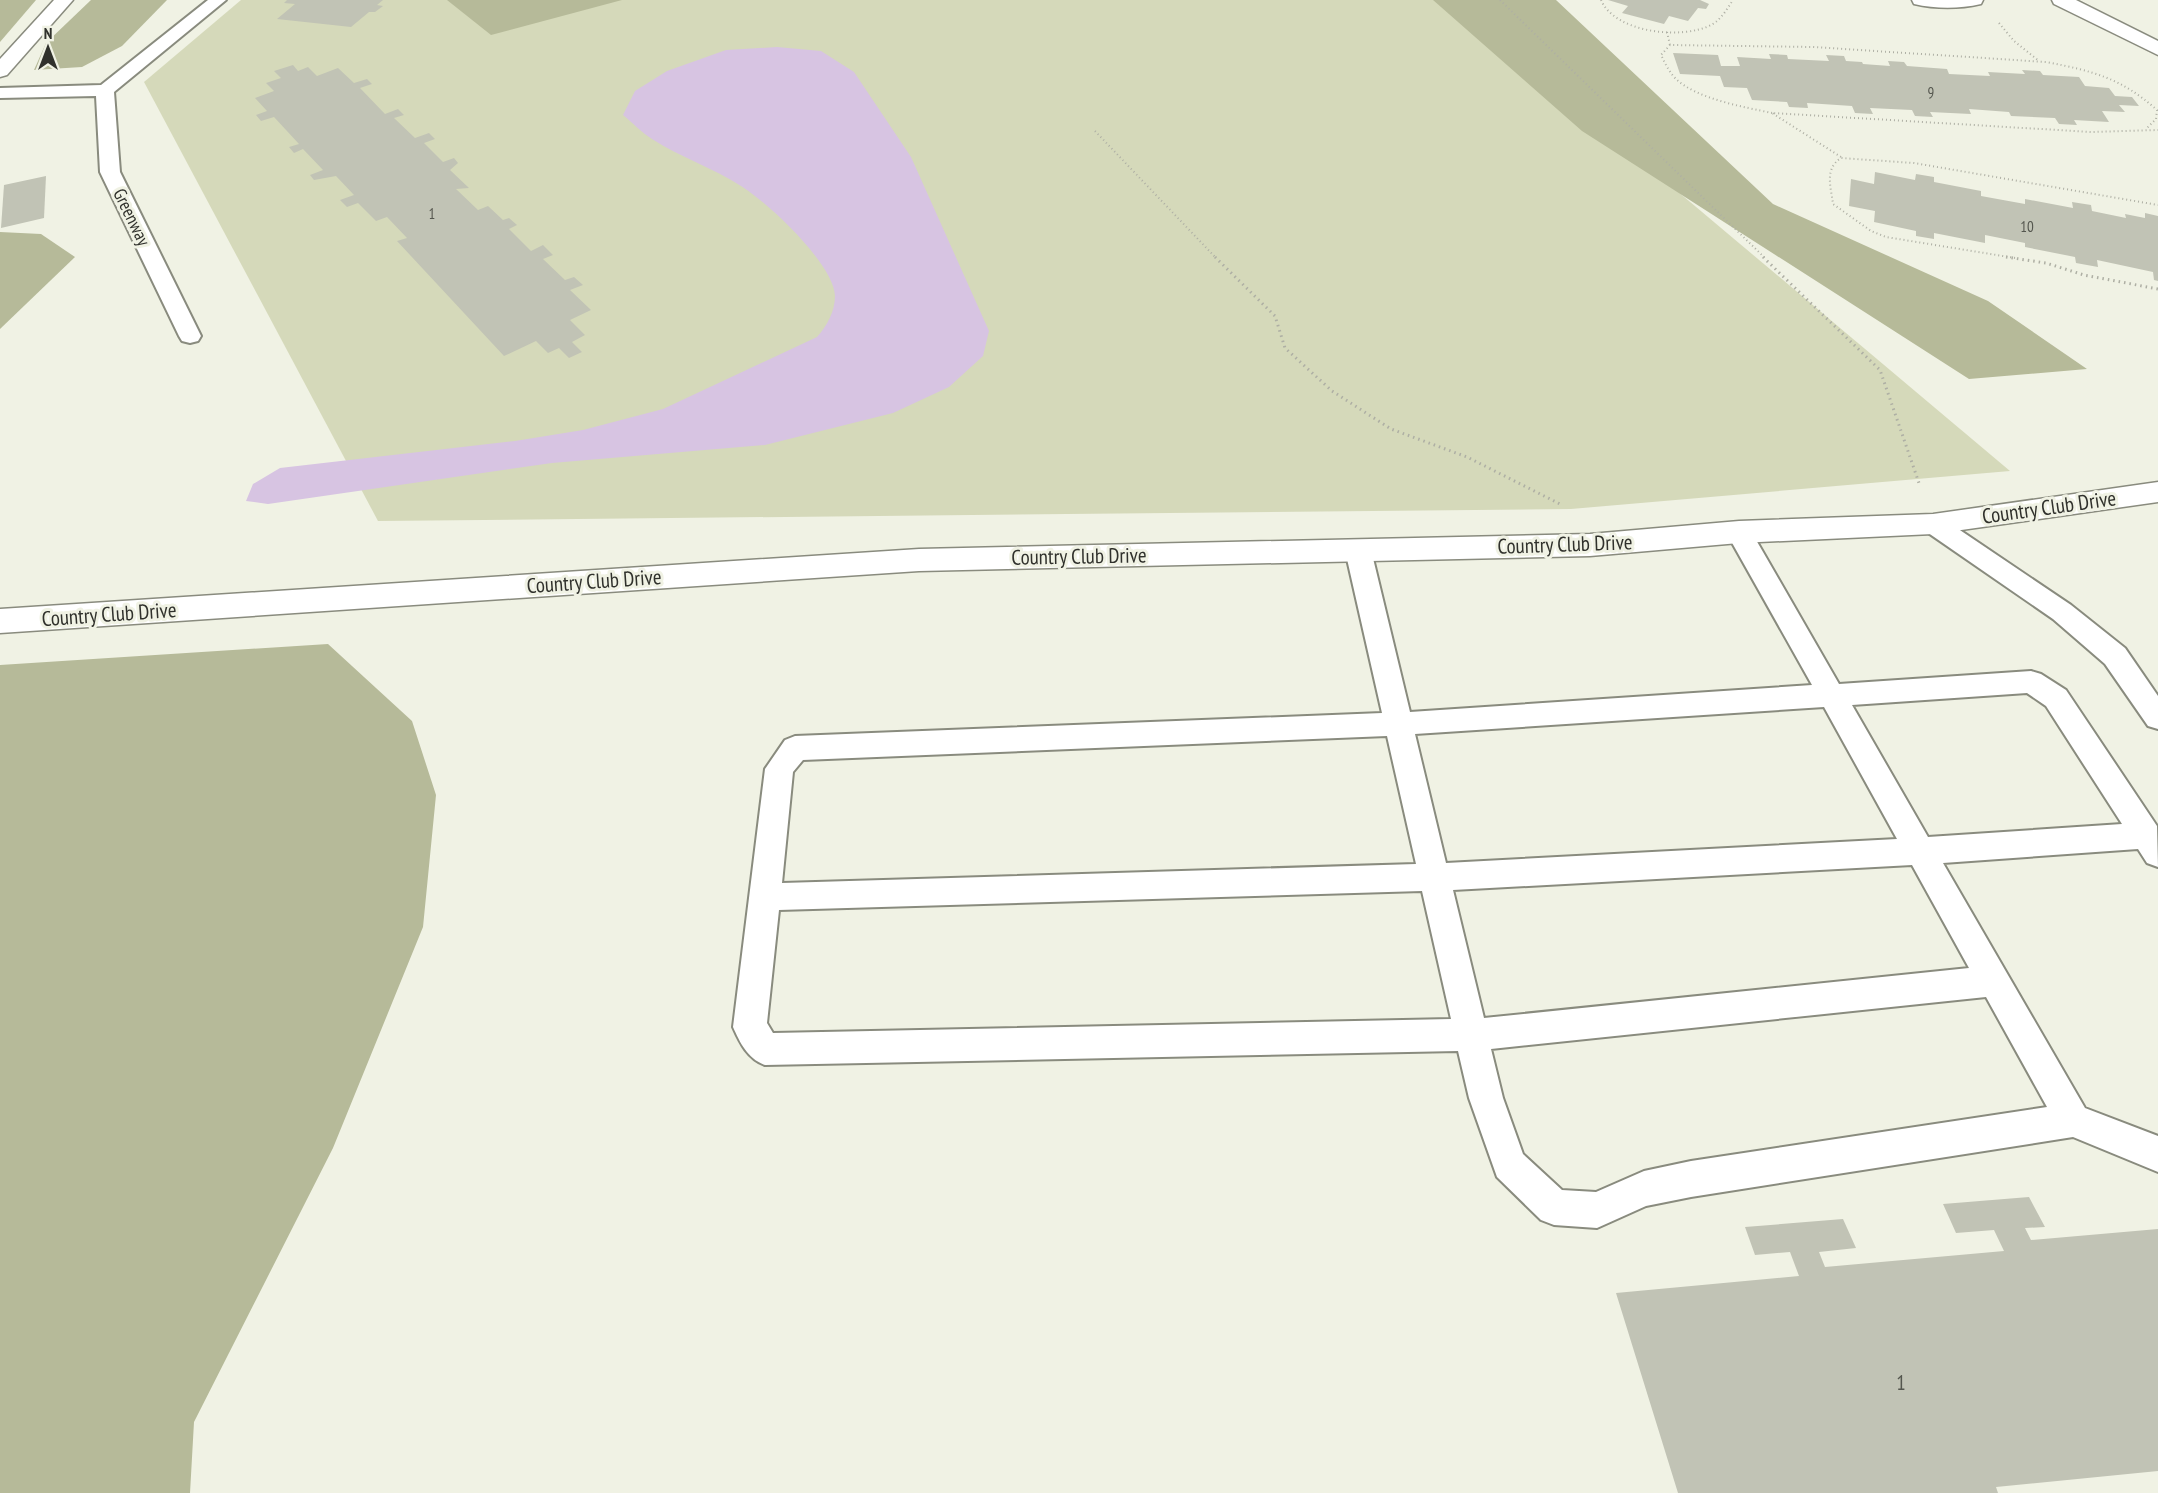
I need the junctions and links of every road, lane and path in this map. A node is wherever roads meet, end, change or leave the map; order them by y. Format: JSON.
{"nodes":[{"id":1,"x":64,"y":0,"type":"edge"},
{"id":2,"x":218,"y":0,"type":"edge"},
{"id":3,"x":1500,"y":0,"type":"edge"},
{"id":4,"x":1601,"y":0,"type":"edge"},
{"id":5,"x":1733,"y":0,"type":"edge"},
{"id":6,"x":1921,"y":0,"type":"edge"},
{"id":7,"x":2061,"y":0,"type":"edge"},
{"id":8,"x":1969,"y":1,"type":"edge"},
{"id":9,"x":1667,"y":32,"type":"junction"},
{"id":10,"x":1670,"y":45,"type":"junction"},
{"id":11,"x":2158,"y":49,"type":"edge"},
{"id":12,"x":2040,"y":62,"type":"junction"},
{"id":13,"x":0,"y":71,"type":"edge"},
{"id":14,"x":105,"y":90,"type":"junction"},
{"id":15,"x":0,"y":93,"type":"edge"},
{"id":16,"x":1772,"y":113,"type":"junction"},
{"id":17,"x":2147,"y":128,"type":"junction"},
{"id":18,"x":2158,"y":130,"type":"edge"},
{"id":19,"x":1095,"y":131,"type":"dead end"},
{"id":20,"x":1841,"y":158,"type":"junction"},
{"id":21,"x":2158,"y":205,"type":"edge"},
{"id":22,"x":2158,"y":289,"type":"edge"},
{"id":23,"x":190,"y":336,"type":"dead end"},
{"id":24,"x":2158,"y":492,"type":"edge"},
{"id":25,"x":1561,"y":504,"type":"dead end"},
{"id":26,"x":1933,"y":524,"type":"junction"},
{"id":27,"x":1739,"y":532,"type":"junction"},
{"id":28,"x":1358,"y":550,"type":"junction"},
{"id":29,"x":0,"y":621,"type":"edge"},
{"id":30,"x":1831,"y":695,"type":"junction"},
{"id":31,"x":2158,"y":718,"type":"edge"},
{"id":32,"x":1398,"y":724,"type":"junction"},
{"id":33,"x":2152,"y":844,"type":"edge"},
{"id":34,"x":1920,"y":851,"type":"junction"},
{"id":35,"x":1435,"y":877,"type":"junction"},
{"id":36,"x":764,"y":897,"type":"junction"},
{"id":37,"x":1994,"y":981,"type":"junction"},
{"id":38,"x":1472,"y":1035,"type":"junction"},
{"id":39,"x":2073,"y":1120,"type":"junction"},
{"id":40,"x":2158,"y":1154,"type":"edge"}],
"edges":[{"from":1,"to":13,"type":"street"},
{"from":2,"to":14,"type":"lane"},
{"from":3,"to":26,"type":"path"},
{"from":4,"to":9,"type":"path"},
{"from":5,"to":9,"type":"path"},
{"from":6,"to":8,"type":"street"},
{"from":7,"to":11,"type":"street"},
{"from":8,"to":12,"type":"path"},
{"from":9,"to":10,"type":"path"},
{"from":10,"to":12,"type":"path"},
{"from":10,"to":16,"type":"path"},
{"from":12,"to":17,"type":"path"},
{"from":14,"to":15,"type":"lane"},
{"from":14,"to":23,"type":"lane","name":"Greenway"},
{"from":16,"to":17,"type":"path"},
{"from":16,"to":20,"type":"path"},
{"from":17,"to":18,"type":"path"},
{"from":19,"to":25,"type":"path"},
{"from":20,"to":21,"type":"path"},
{"from":20,"to":22,"type":"path"},
{"from":24,"to":26,"type":"street","name":"Country Club Drive"},
{"from":26,"to":27,"type":"street","name":"Country Club Drive"},
{"from":26,"to":31,"type":"lane"},
{"from":27,"to":28,"type":"street","name":"Country Club Drive"},
{"from":27,"to":30,"type":"lane"},
{"from":28,"to":29,"type":"street","name":"Country Club Drive"},
{"from":28,"to":32,"type":"lane"},
{"from":30,"to":32,"type":"lane"},
{"from":30,"to":33,"type":"lane"},
{"from":30,"to":34,"type":"lane"},
{"from":32,"to":35,"type":"lane"},
{"from":32,"to":36,"type":"lane"},
{"from":33,"to":34,"type":"lane"},
{"from":34,"to":35,"type":"lane"},
{"from":34,"to":37,"type":"lane"},
{"from":35,"to":36,"type":"lane"},
{"from":35,"to":38,"type":"lane"},
{"from":36,"to":38,"type":"lane"},
{"from":37,"to":38,"type":"lane"},
{"from":37,"to":39,"type":"lane"},
{"from":38,"to":39,"type":"lane"},
{"from":39,"to":40,"type":"lane"}]}
